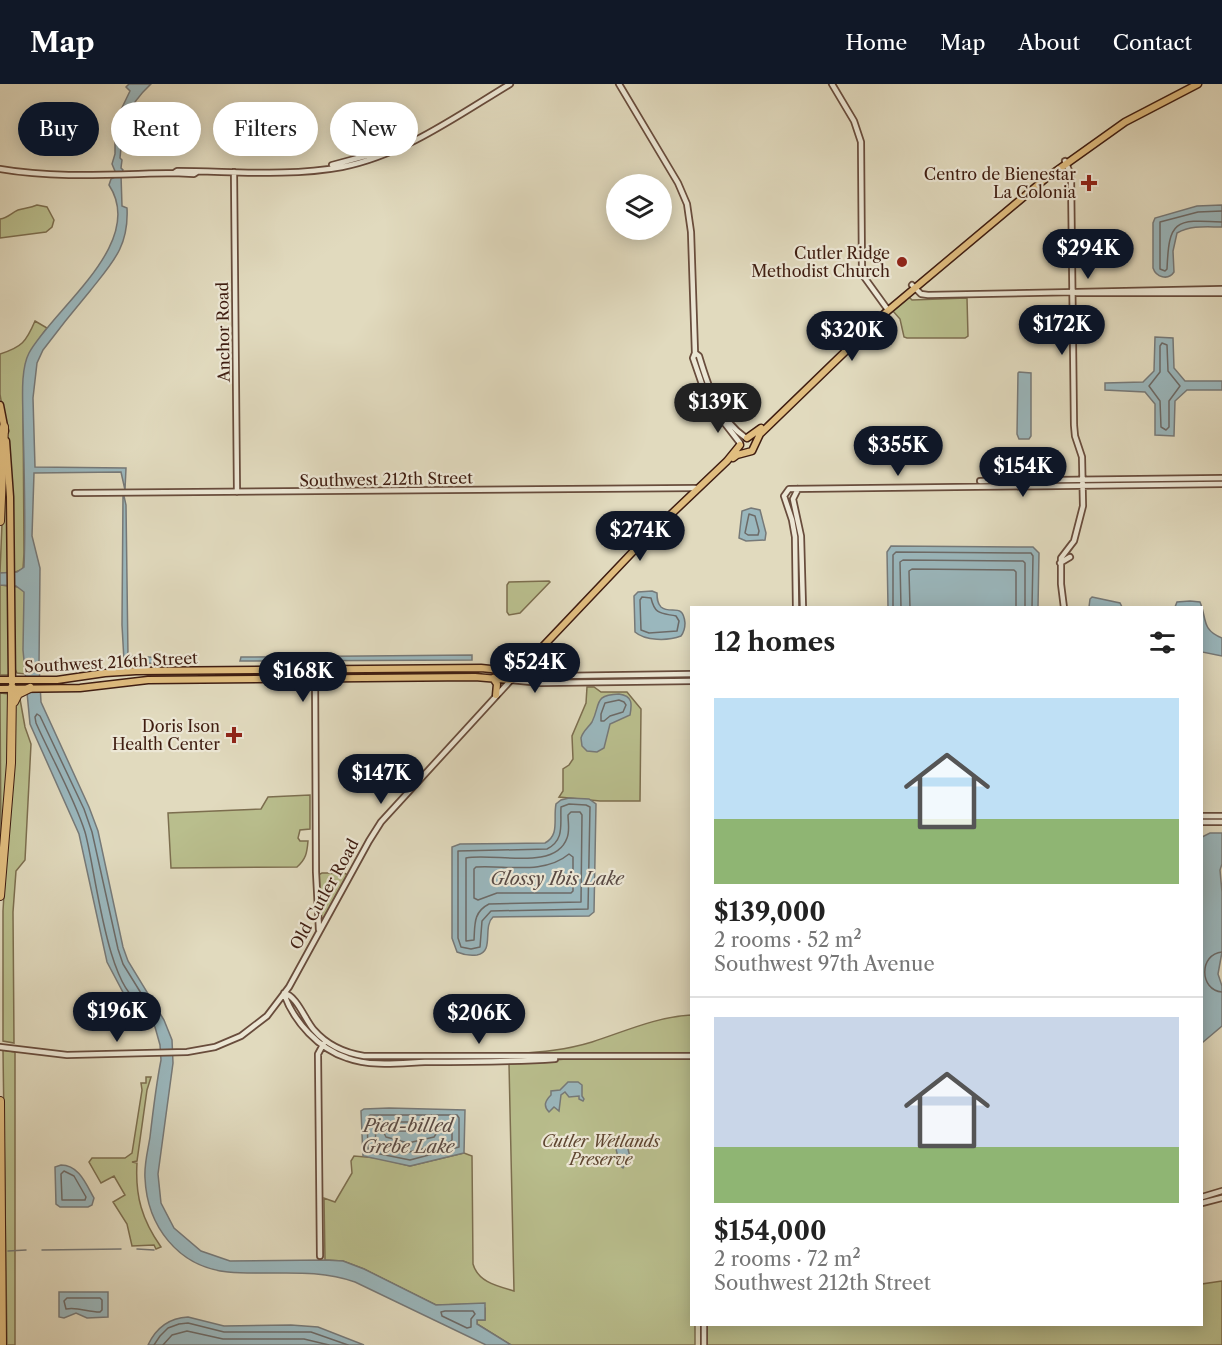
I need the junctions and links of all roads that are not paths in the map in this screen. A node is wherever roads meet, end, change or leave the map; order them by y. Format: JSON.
{"nodes":[{"id":1,"x":510,"y":84,"type":"edge"},
{"id":2,"x":619,"y":84,"type":"edge"},
{"id":3,"x":832,"y":84,"type":"edge"},
{"id":4,"x":1191,"y":84,"type":"edge"},
{"id":5,"x":1198,"y":84,"type":"edge"},
{"id":6,"x":1180,"y":92,"type":"junction"},
{"id":7,"x":1066,"y":162,"type":"junction"},
{"id":8,"x":0,"y":169,"type":"edge"},
{"id":9,"x":234,"y":172,"type":"junction"},
{"id":10,"x":914,"y":286,"type":"junction"},
{"id":11,"x":1222,"y":291,"type":"edge"},
{"id":12,"x":1073,"y":293,"type":"junction"},
{"id":13,"x":887,"y":309,"type":"junction"},
{"id":14,"x":695,"y":353,"type":"junction"},
{"id":15,"x":0,"y":405,"type":"edge"},
{"id":16,"x":4,"y":427,"type":"junction"},
{"id":17,"x":746,"y":438,"type":"junction"},
{"id":18,"x":740,"y":444,"type":"junction"},
{"id":19,"x":754,"y":445,"type":"junction"},
{"id":20,"x":747,"y":453,"type":"junction"},
{"id":21,"x":727,"y":460,"type":"junction"},
{"id":22,"x":1222,"y":478,"type":"edge"},
{"id":23,"x":980,"y":481,"type":"dead end"},
{"id":24,"x":1083,"y":482,"type":"junction"},
{"id":25,"x":1222,"y":484,"type":"edge"},
{"id":26,"x":696,"y":488,"type":"junction"},
{"id":27,"x":798,"y":489,"type":"junction"},
{"id":28,"x":237,"y":492,"type":"junction"},
{"id":29,"x":75,"y":493,"type":"dead end"},
{"id":30,"x":0,"y":521,"type":"edge"},
{"id":31,"x":1070,"y":556,"type":"dead end"},
{"id":32,"x":1060,"y":563,"type":"junction"},
{"id":33,"x":796,"y":606,"type":"edge"},
{"id":34,"x":802,"y":606,"type":"edge"},
{"id":35,"x":1064,"y":606,"type":"edge"},
{"id":36,"x":529,"y":662,"type":"junction"},
{"id":37,"x":12,"y":665,"type":"junction"},
{"id":38,"x":315,"y":669,"type":"junction"},
{"id":39,"x":519,"y":672,"type":"junction"},
{"id":40,"x":533,"y":674,"type":"junction"},
{"id":41,"x":690,"y":674,"type":"edge"},
{"id":42,"x":23,"y":678,"type":"junction"},
{"id":43,"x":493,"y":678,"type":"junction"},
{"id":44,"x":315,"y":679,"type":"junction"},
{"id":45,"x":0,"y":680,"type":"edge"},
{"id":46,"x":511,"y":680,"type":"junction"},
{"id":47,"x":690,"y":681,"type":"edge"},
{"id":48,"x":12,"y":684,"type":"junction"},
{"id":49,"x":0,"y":688,"type":"edge"},
{"id":50,"x":26,"y":689,"type":"junction"},
{"id":51,"x":496,"y":695,"type":"junction"},
{"id":52,"x":12,"y":706,"type":"junction"},
{"id":53,"x":1203,"y":816,"type":"edge"},
{"id":54,"x":1222,"y":816,"type":"edge"},
{"id":55,"x":1203,"y":822,"type":"edge"},
{"id":56,"x":1222,"y":822,"type":"edge"},
{"id":57,"x":0,"y":896,"type":"edge"},
{"id":58,"x":319,"y":930,"type":"junction"},
{"id":59,"x":284,"y":993,"type":"junction"},
{"id":60,"x":324,"y":1043,"type":"junction"},
{"id":61,"x":0,"y":1047,"type":"edge"},
{"id":62,"x":690,"y":1056,"type":"edge"},
{"id":63,"x":0,"y":1101,"type":"edge"},
{"id":64,"x":1222,"y":1191,"type":"edge"},
{"id":65,"x":1203,"y":1197,"type":"edge"},
{"id":66,"x":1222,"y":1198,"type":"edge"},
{"id":67,"x":1203,"y":1203,"type":"edge"},
{"id":68,"x":320,"y":1256,"type":"dead end"},
{"id":69,"x":704,"y":1326,"type":"edge"},
{"id":70,"x":2,"y":1345,"type":"edge"},
{"id":71,"x":704,"y":1345,"type":"edge"}],
"edges":[{"from":1,"to":9,"type":"street"},
{"from":2,"to":14,"type":"street"},
{"from":3,"to":13,"type":"street"},
{"from":4,"to":6,"type":"main road"},
{"from":5,"to":6,"type":"main road"},
{"from":6,"to":7,"type":"main road"},
{"from":7,"to":10,"type":"main road"},
{"from":7,"to":12,"type":"street"},
{"from":8,"to":9,"type":"street"},
{"from":9,"to":28,"type":"street","name":"Anchor Road"},
{"from":10,"to":12,"type":"street"},
{"from":10,"to":13,"type":"main road"},
{"from":11,"to":12,"type":"street"},
{"from":12,"to":24,"type":"street"},
{"from":13,"to":17,"type":"main road"},
{"from":13,"to":19,"type":"main road"},
{"from":14,"to":17,"type":"street"},
{"from":14,"to":18,"type":"street"},
{"from":15,"to":16,"type":"main road"},
{"from":16,"to":30,"type":"highway"},
{"from":16,"to":37,"type":"main road"},
{"from":17,"to":18,"type":"main road"},
{"from":17,"to":19,"type":"main road"},
{"from":18,"to":20,"type":"main road"},
{"from":18,"to":21,"type":"main road","name":"Old Cutler Road"},
{"from":19,"to":20,"type":"main road"},
{"from":20,"to":21,"type":"main road","name":"Old Cutler Road"},
{"from":21,"to":26,"type":"main road","name":"Old Cutler Road"},
{"from":22,"to":24,"type":"street"},
{"from":23,"to":24,"type":"street"},
{"from":24,"to":25,"type":"street"},
{"from":24,"to":27,"type":"street"},
{"from":24,"to":32,"type":"street"},
{"from":26,"to":28,"type":"street","name":"Southwest 212th Street"},
{"from":26,"to":36,"type":"main road","name":"Old Cutler Road"},
{"from":27,"to":33,"type":"street"},
{"from":27,"to":34,"type":"street"},
{"from":28,"to":29,"type":"street","name":"Southwest 212th Street"},
{"from":31,"to":32,"type":"street"},
{"from":32,"to":35,"type":"street"},
{"from":36,"to":39,"type":"main road","name":"Old Cutler Road"},
{"from":36,"to":40,"type":"main road"},
{"from":37,"to":42,"type":"main road"},
{"from":37,"to":48,"type":"main road"},
{"from":38,"to":39,"type":"main road","name":"Southwest 216th Street"},
{"from":38,"to":42,"type":"main road","name":"Southwest 216th Street"},
{"from":38,"to":44,"type":"street"},
{"from":39,"to":40,"type":"street","name":"Southwest 216th Street"},
{"from":39,"to":46,"type":"main road","name":"Old Cutler Road"},
{"from":40,"to":41,"type":"street","name":"Southwest 216th Street"},
{"from":42,"to":48,"type":"main road","name":"Southwest 216th Street"},
{"from":43,"to":44,"type":"main road","name":"Southwest 216th Street"},
{"from":43,"to":46,"type":"main road","name":"Southwest 216th Street"},
{"from":43,"to":51,"type":"main road"},
{"from":44,"to":50,"type":"main road","name":"Southwest 216th Street"},
{"from":44,"to":58,"type":"street"},
{"from":45,"to":48,"type":"main road","name":"Southwest 216th Street"},
{"from":46,"to":47,"type":"street","name":"Southwest 216th Street"},
{"from":46,"to":51,"type":"street","name":"Old Cutler Road"},
{"from":48,"to":49,"type":"main road","name":"Southwest 216th Street"},
{"from":48,"to":50,"type":"main road","name":"Southwest 216th Street"},
{"from":48,"to":52,"type":"highway"},
{"from":50,"to":52,"type":"highway"},
{"from":51,"to":58,"type":"street","name":"Old Cutler Road"},
{"from":52,"to":57,"type":"highway"},
{"from":53,"to":54,"type":"street"},
{"from":55,"to":56,"type":"street"},
{"from":58,"to":59,"type":"street","name":"Old Cutler Road"},
{"from":59,"to":60,"type":"street"},
{"from":59,"to":61,"type":"street","name":"Old Cutler Road"},
{"from":60,"to":62,"type":"street"},
{"from":60,"to":68,"type":"street"},
{"from":63,"to":70,"type":"highway"},
{"from":64,"to":65,"type":"street"},
{"from":66,"to":67,"type":"street"},
{"from":69,"to":71,"type":"street"}]}
